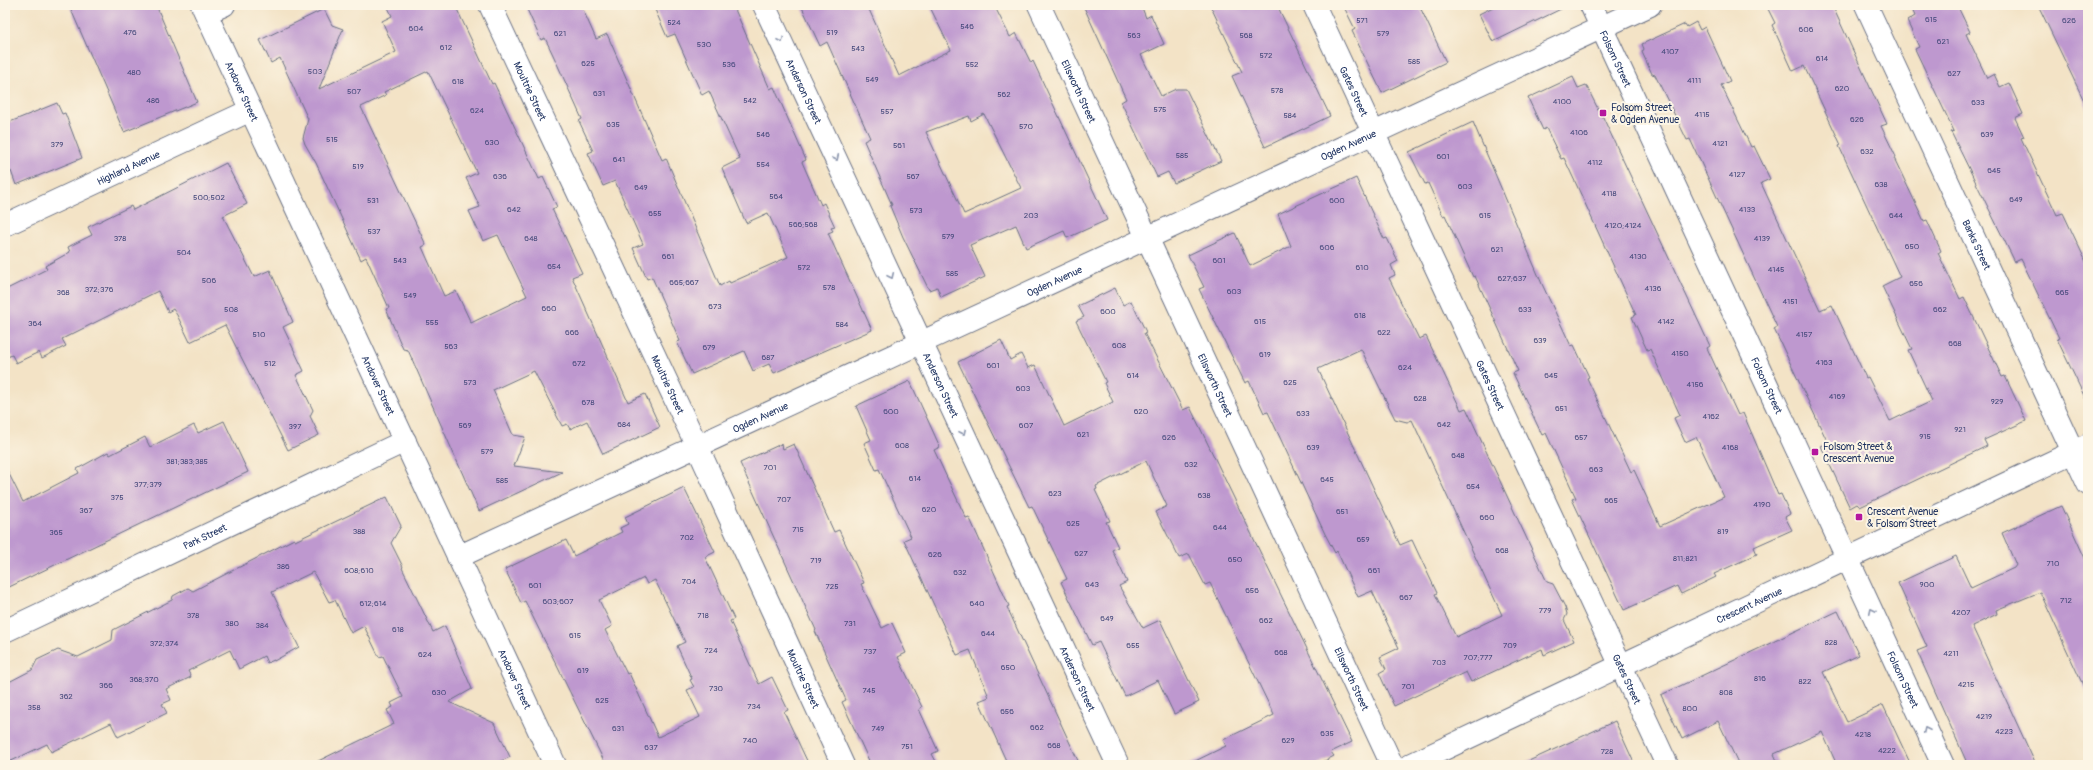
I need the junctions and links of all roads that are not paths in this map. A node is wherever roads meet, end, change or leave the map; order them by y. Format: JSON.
{"nodes":[{"id":1,"x":490,"y":5,"type":"edge"},
{"id":2,"x":764,"y":5,"type":"edge"},
{"id":3,"x":1039,"y":5,"type":"edge"},
{"id":4,"x":1314,"y":5,"type":"edge"},
{"id":5,"x":1591,"y":5,"type":"edge"},
{"id":6,"x":1650,"y":5,"type":"edge"},
{"id":7,"x":1866,"y":5,"type":"edge"},
{"id":8,"x":211,"y":8,"type":"edge"},
{"id":9,"x":1602,"y":27,"type":"junction"},
{"id":10,"x":251,"y":110,"type":"junction"},
{"id":11,"x":1373,"y":133,"type":"junction"},
{"id":12,"x":5,"y":225,"type":"edge"},
{"id":13,"x":1147,"y":238,"type":"junction"},
{"id":14,"x":922,"y":342,"type":"junction"},
{"id":15,"x":405,"y":441,"type":"junction"},
{"id":16,"x":697,"y":446,"type":"junction"},
{"id":17,"x":2081,"y":448,"type":"edge"},
{"id":18,"x":2088,"y":484,"type":"edge"},
{"id":19,"x":458,"y":557,"type":"junction"},
{"id":20,"x":1848,"y":558,"type":"junction"},
{"id":21,"x":5,"y":631,"type":"edge"},
{"id":22,"x":1621,"y":665,"type":"junction"},
{"id":23,"x":555,"y":765,"type":"edge"},
{"id":24,"x":843,"y":765,"type":"edge"},
{"id":25,"x":1118,"y":765,"type":"edge"},
{"id":26,"x":1392,"y":765,"type":"edge"},
{"id":27,"x":1410,"y":765,"type":"edge"},
{"id":28,"x":1667,"y":765,"type":"edge"},
{"id":29,"x":1943,"y":765,"type":"edge"}],
"edges":[{"from":1,"to":16,"type":"street","name":"Moultrie Street"},
{"from":2,"to":14,"type":"street","name":"Anderson Street","one_way":true},
{"from":3,"to":13,"type":"street","name":"Ellsworth Street"},
{"from":4,"to":11,"type":"street","name":"Gates Street"},
{"from":5,"to":9,"type":"street","name":"Folsom Street"},
{"from":6,"to":9,"type":"street","name":"Ogden Avenue"},
{"from":7,"to":17,"type":"street","name":"Banks Street"},
{"from":8,"to":10,"type":"street","name":"Andover Street"},
{"from":9,"to":11,"type":"street","name":"Ogden Avenue"},
{"from":9,"to":20,"type":"street","name":"Folsom Street"},
{"from":10,"to":12,"type":"street","name":"Highland Avenue"},
{"from":10,"to":15,"type":"street","name":"Andover Street"},
{"from":11,"to":13,"type":"street","name":"Ogden Avenue"},
{"from":11,"to":22,"type":"street","name":"Gates Street"},
{"from":13,"to":14,"type":"street","name":"Ogden Avenue"},
{"from":13,"to":26,"type":"street","name":"Ellsworth Street"},
{"from":14,"to":16,"type":"street","name":"Ogden Avenue"},
{"from":14,"to":25,"type":"street","name":"Anderson Street","one_way":true},
{"from":15,"to":19,"type":"street","name":"Andover Street"},
{"from":15,"to":21,"type":"street","name":"Park Street"},
{"from":16,"to":19,"type":"street","name":"Ogden Avenue"},
{"from":16,"to":24,"type":"street","name":"Moultrie Street"},
{"from":17,"to":18,"type":"street","name":"Banks Street"},
{"from":17,"to":20,"type":"street","name":"Crescent Avenue"},
{"from":19,"to":23,"type":"street","name":"Andover Street"},
{"from":20,"to":22,"type":"street","name":"Crescent Avenue"},
{"from":29,"to":20,"type":"street","name":"Folsom Street","one_way":true},
{"from":22,"to":27,"type":"street","name":"Crescent Avenue"},
{"from":22,"to":28,"type":"street","name":"Gates Street"}]}
